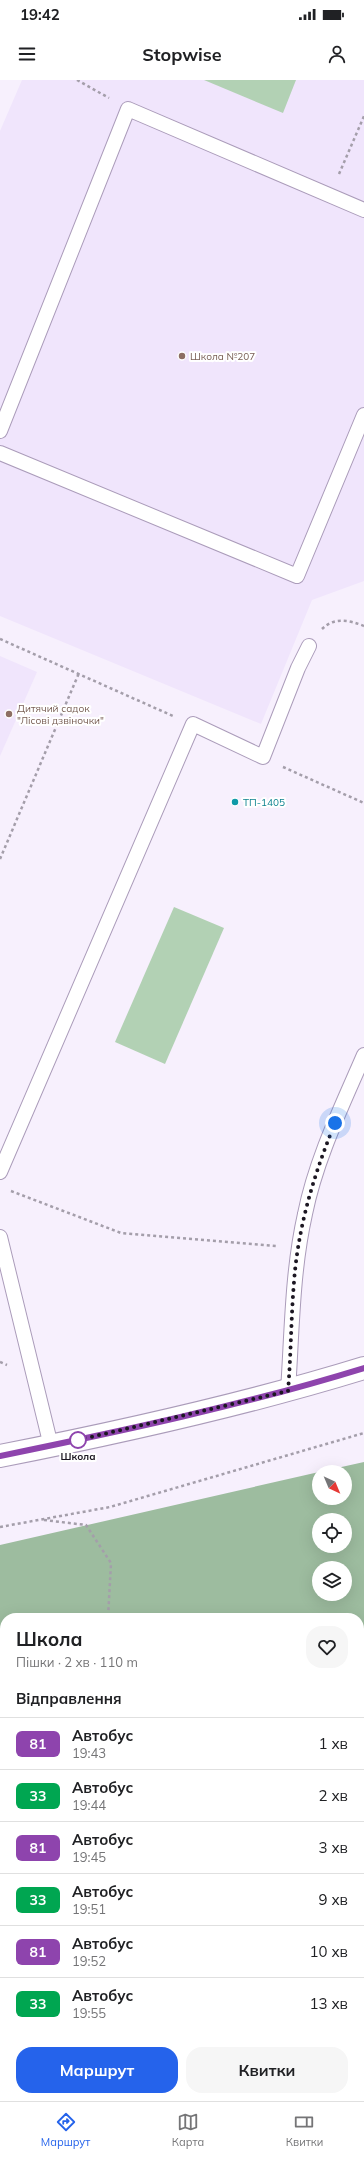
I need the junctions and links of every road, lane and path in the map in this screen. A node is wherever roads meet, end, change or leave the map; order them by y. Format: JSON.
{"nodes":[{"id":1,"x":77,"y":80,"type":"edge"},
{"id":2,"x":128,"y":109,"type":"junction"},
{"id":3,"x":364,"y":116,"type":"edge"},
{"id":4,"x":330,"y":195,"type":"junction"},
{"id":5,"x":364,"y":210,"type":"edge"},
{"id":6,"x":364,"y":415,"type":"edge"},
{"id":7,"x":0,"y":431,"type":"edge"},
{"id":8,"x":0,"y":453,"type":"edge"},
{"id":9,"x":364,"y":626,"type":"edge"},
{"id":10,"x":0,"y":639,"type":"edge"},
{"id":11,"x":309,"y":646,"type":"joint"},
{"id":12,"x":79,"y":673,"type":"junction"},
{"id":13,"x":193,"y":724,"type":"junction"},
{"id":14,"x":263,"y":757,"type":"junction"},
{"id":15,"x":364,"y":803,"type":"edge"},
{"id":16,"x":0,"y":859,"type":"edge"},
{"id":17,"x":364,"y":1055,"type":"edge"},
{"id":18,"x":0,"y":1172,"type":"edge"},
{"id":19,"x":7,"y":1190,"type":"dead end"},
{"id":20,"x":0,"y":1237,"type":"edge"},
{"id":21,"x":298,"y":1248,"type":"junction"},
{"id":22,"x":364,"y":1368,"type":"edge"},
{"id":23,"x":288,"y":1391,"type":"junction"},
{"id":24,"x":364,"y":1433,"type":"edge"},
{"id":25,"x":51,"y":1446,"type":"junction"},
{"id":26,"x":0,"y":1456,"type":"edge"},
{"id":27,"x":41,"y":1519,"type":"junction"},
{"id":28,"x":0,"y":1527,"type":"edge"},
{"id":29,"x":108,"y":1613,"type":"edge"}],
"edges":[{"from":1,"to":2,"type":"path"},
{"from":2,"to":4,"type":"lane"},
{"from":2,"to":7,"type":"lane"},
{"from":3,"to":4,"type":"path"},
{"from":4,"to":5,"type":"lane"},
{"from":6,"to":8,"type":"lane"},
{"from":9,"to":11,"type":"path"},
{"from":10,"to":12,"type":"path"},
{"from":11,"to":14,"type":"lane"},
{"from":12,"to":13,"type":"path"},
{"from":12,"to":16,"type":"path"},
{"from":13,"to":14,"type":"lane"},
{"from":13,"to":18,"type":"lane"},
{"from":14,"to":15,"type":"path"},
{"from":17,"to":21,"type":"lane"},
{"from":19,"to":21,"type":"path"},
{"from":20,"to":25,"type":"lane"},
{"from":21,"to":23,"type":"lane"},
{"from":22,"to":23,"type":"street"},
{"from":23,"to":25,"type":"street"},
{"from":24,"to":27,"type":"path"},
{"from":25,"to":26,"type":"street"},
{"from":27,"to":28,"type":"path"},
{"from":27,"to":29,"type":"path"}]}
